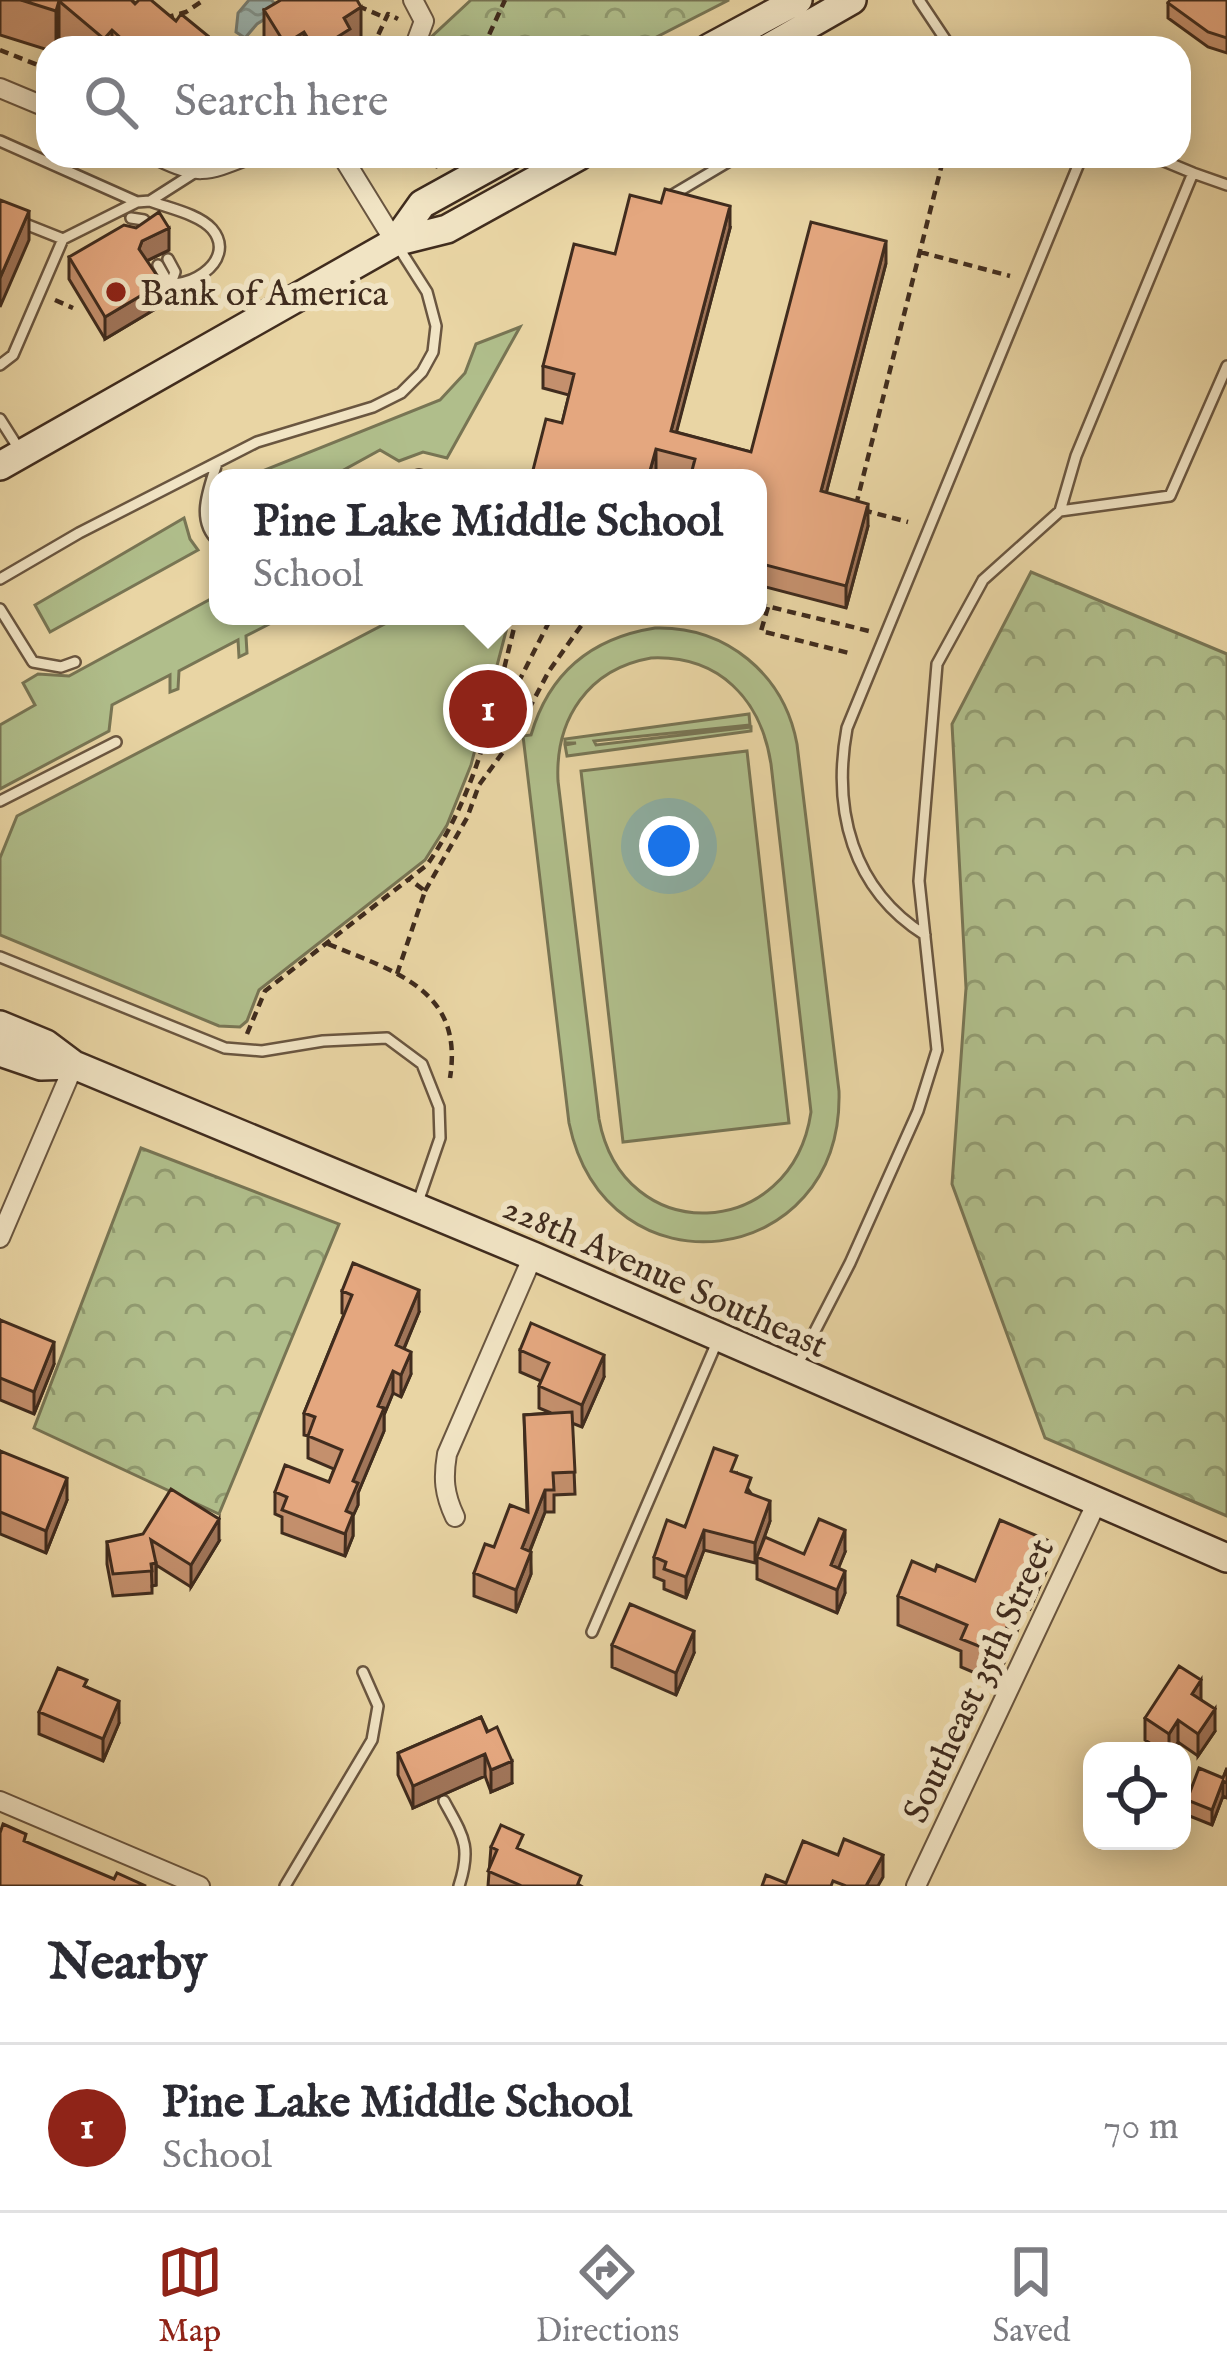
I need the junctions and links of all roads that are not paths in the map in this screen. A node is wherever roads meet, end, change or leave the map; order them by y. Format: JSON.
{"nodes":[{"id":1,"x":413,"y":0,"type":"edge"},
{"id":2,"x":798,"y":0,"type":"edge"},
{"id":3,"x":852,"y":0,"type":"edge"},
{"id":4,"x":919,"y":0,"type":"edge"},
{"id":5,"x":418,"y":36,"type":"edge"},
{"id":6,"x":731,"y":36,"type":"edge"},
{"id":7,"x":789,"y":36,"type":"edge"},
{"id":8,"x":943,"y":36,"type":"edge"},
{"id":9,"x":0,"y":88,"type":"edge"},
{"id":10,"x":36,"y":103,"type":"edge"},
{"id":11,"x":0,"y":141,"type":"edge"},
{"id":12,"x":36,"y":157,"type":"edge"},
{"id":13,"x":61,"y":168,"type":"edge"},
{"id":14,"x":188,"y":168,"type":"edge"},
{"id":15,"x":217,"y":168,"type":"edge"},
{"id":16,"x":352,"y":168,"type":"edge"},
{"id":17,"x":487,"y":168,"type":"edge"},
{"id":18,"x":557,"y":168,"type":"edge"},
{"id":19,"x":718,"y":168,"type":"edge"},
{"id":20,"x":1077,"y":168,"type":"edge"},
{"id":21,"x":1181,"y":168,"type":"edge"},
{"id":22,"x":196,"y":171,"type":"junction"},
{"id":23,"x":1193,"y":173,"type":"junction"},
{"id":24,"x":1227,"y":185,"type":"edge"},
{"id":25,"x":665,"y":200,"type":"edge"},
{"id":26,"x":150,"y":201,"type":"junction"},
{"id":27,"x":137,"y":202,"type":"junction"},
{"id":28,"x":128,"y":213,"type":"junction"},
{"id":29,"x":0,"y":214,"type":"edge"},
{"id":30,"x":125,"y":231,"type":"edge"},
{"id":31,"x":146,"y":234,"type":"edge"},
{"id":32,"x":63,"y":239,"type":"junction"},
{"id":33,"x":395,"y":242,"type":"junction"},
{"id":34,"x":170,"y":286,"type":"junction"},
{"id":35,"x":0,"y":364,"type":"edge"},
{"id":36,"x":1227,"y":366,"type":"edge"},
{"id":37,"x":0,"y":419,"type":"edge"},
{"id":38,"x":11,"y":460,"type":"edge"},
{"id":39,"x":218,"y":462,"type":"junction"},
{"id":40,"x":216,"y":469,"type":"edge"},
{"id":41,"x":209,"y":495,"type":"edge"},
{"id":42,"x":1060,"y":511,"type":"junction"},
{"id":43,"x":209,"y":530,"type":"edge"},
{"id":44,"x":0,"y":579,"type":"edge"},
{"id":45,"x":0,"y":608,"type":"edge"},
{"id":46,"x":75,"y":662,"type":"dead end"},
{"id":47,"x":116,"y":742,"type":"dead end"},
{"id":48,"x":0,"y":801,"type":"edge"},
{"id":49,"x":925,"y":935,"type":"junction"},
{"id":50,"x":0,"y":958,"type":"edge"},
{"id":51,"x":0,"y":1025,"type":"edge"},
{"id":52,"x":0,"y":1052,"type":"edge"},
{"id":53,"x":74,"y":1065,"type":"junction"},
{"id":54,"x":416,"y":1207,"type":"junction"},
{"id":55,"x":0,"y":1238,"type":"edge"},
{"id":56,"x":533,"y":1256,"type":"junction"},
{"id":57,"x":719,"y":1337,"type":"junction"},
{"id":58,"x":795,"y":1370,"type":"junction"},
{"id":59,"x":1097,"y":1502,"type":"junction"},
{"id":60,"x":455,"y":1516,"type":"dead end"},
{"id":61,"x":1227,"y":1558,"type":"edge"},
{"id":62,"x":592,"y":1633,"type":"dead end"},
{"id":63,"x":363,"y":1672,"type":"dead end"},
{"id":64,"x":444,"y":1801,"type":"dead end"},
{"id":65,"x":0,"y":1802,"type":"edge"},
{"id":66,"x":200,"y":1886,"type":"edge"},
{"id":67,"x":285,"y":1886,"type":"edge"},
{"id":68,"x":458,"y":1886,"type":"edge"},
{"id":69,"x":916,"y":1886,"type":"edge"}],
"edges":[{"from":1,"to":5,"type":"street"},
{"from":2,"to":6,"type":"main road"},
{"from":3,"to":7,"type":"main road"},
{"from":4,"to":8,"type":"lane"},
{"from":9,"to":10,"type":"street"},
{"from":11,"to":12,"type":"lane"},
{"from":13,"to":27,"type":"lane"},
{"from":14,"to":22,"type":"street"},
{"from":15,"to":22,"type":"street"},
{"from":16,"to":33,"type":"street"},
{"from":17,"to":33,"type":"main road"},
{"from":18,"to":33,"type":"main road"},
{"from":19,"to":25,"type":"lane"},
{"from":20,"to":49,"type":"lane"},
{"from":21,"to":23,"type":"lane"},
{"from":22,"to":26,"type":"lane"},
{"from":23,"to":24,"type":"lane"},
{"from":23,"to":42,"type":"lane"},
{"from":26,"to":27,"type":"lane"},
{"from":26,"to":34,"type":"lane"},
{"from":27,"to":28,"type":"lane"},
{"from":28,"to":30,"type":"lane"},
{"from":28,"to":31,"type":"lane"},
{"from":28,"to":32,"type":"lane"},
{"from":29,"to":32,"type":"lane"},
{"from":32,"to":35,"type":"lane"},
{"from":33,"to":38,"type":"main road"},
{"from":33,"to":39,"type":"lane"},
{"from":34,"to":34,"type":"lane"},
{"from":36,"to":42,"type":"lane"},
{"from":37,"to":38,"type":"lane"},
{"from":39,"to":40,"type":"lane"},
{"from":39,"to":44,"type":"lane"},
{"from":41,"to":43,"type":"lane"},
{"from":42,"to":49,"type":"lane"},
{"from":45,"to":46,"type":"lane"},
{"from":47,"to":48,"type":"lane"},
{"from":49,"to":58,"type":"lane"},
{"from":50,"to":54,"type":"lane"},
{"from":51,"to":53,"type":"main road","name":"228th Avenue Southeast"},
{"from":52,"to":53,"type":"main road","name":"228th Avenue Southeast"},
{"from":53,"to":54,"type":"main road","name":"228th Avenue Southeast"},
{"from":53,"to":55,"type":"street"},
{"from":54,"to":56,"type":"main road","name":"228th Avenue Southeast"},
{"from":56,"to":57,"type":"main road","name":"228th Avenue Southeast"},
{"from":56,"to":60,"type":"street"},
{"from":57,"to":58,"type":"main road","name":"228th Avenue Southeast"},
{"from":57,"to":62,"type":"lane"},
{"from":58,"to":59,"type":"main road","name":"228th Avenue Southeast"},
{"from":59,"to":61,"type":"main road","name":"228th Avenue Southeast"},
{"from":59,"to":69,"type":"street","name":"Southeast 35th Street"},
{"from":63,"to":67,"type":"lane"},
{"from":64,"to":68,"type":"lane"},
{"from":65,"to":66,"type":"street"}]}
